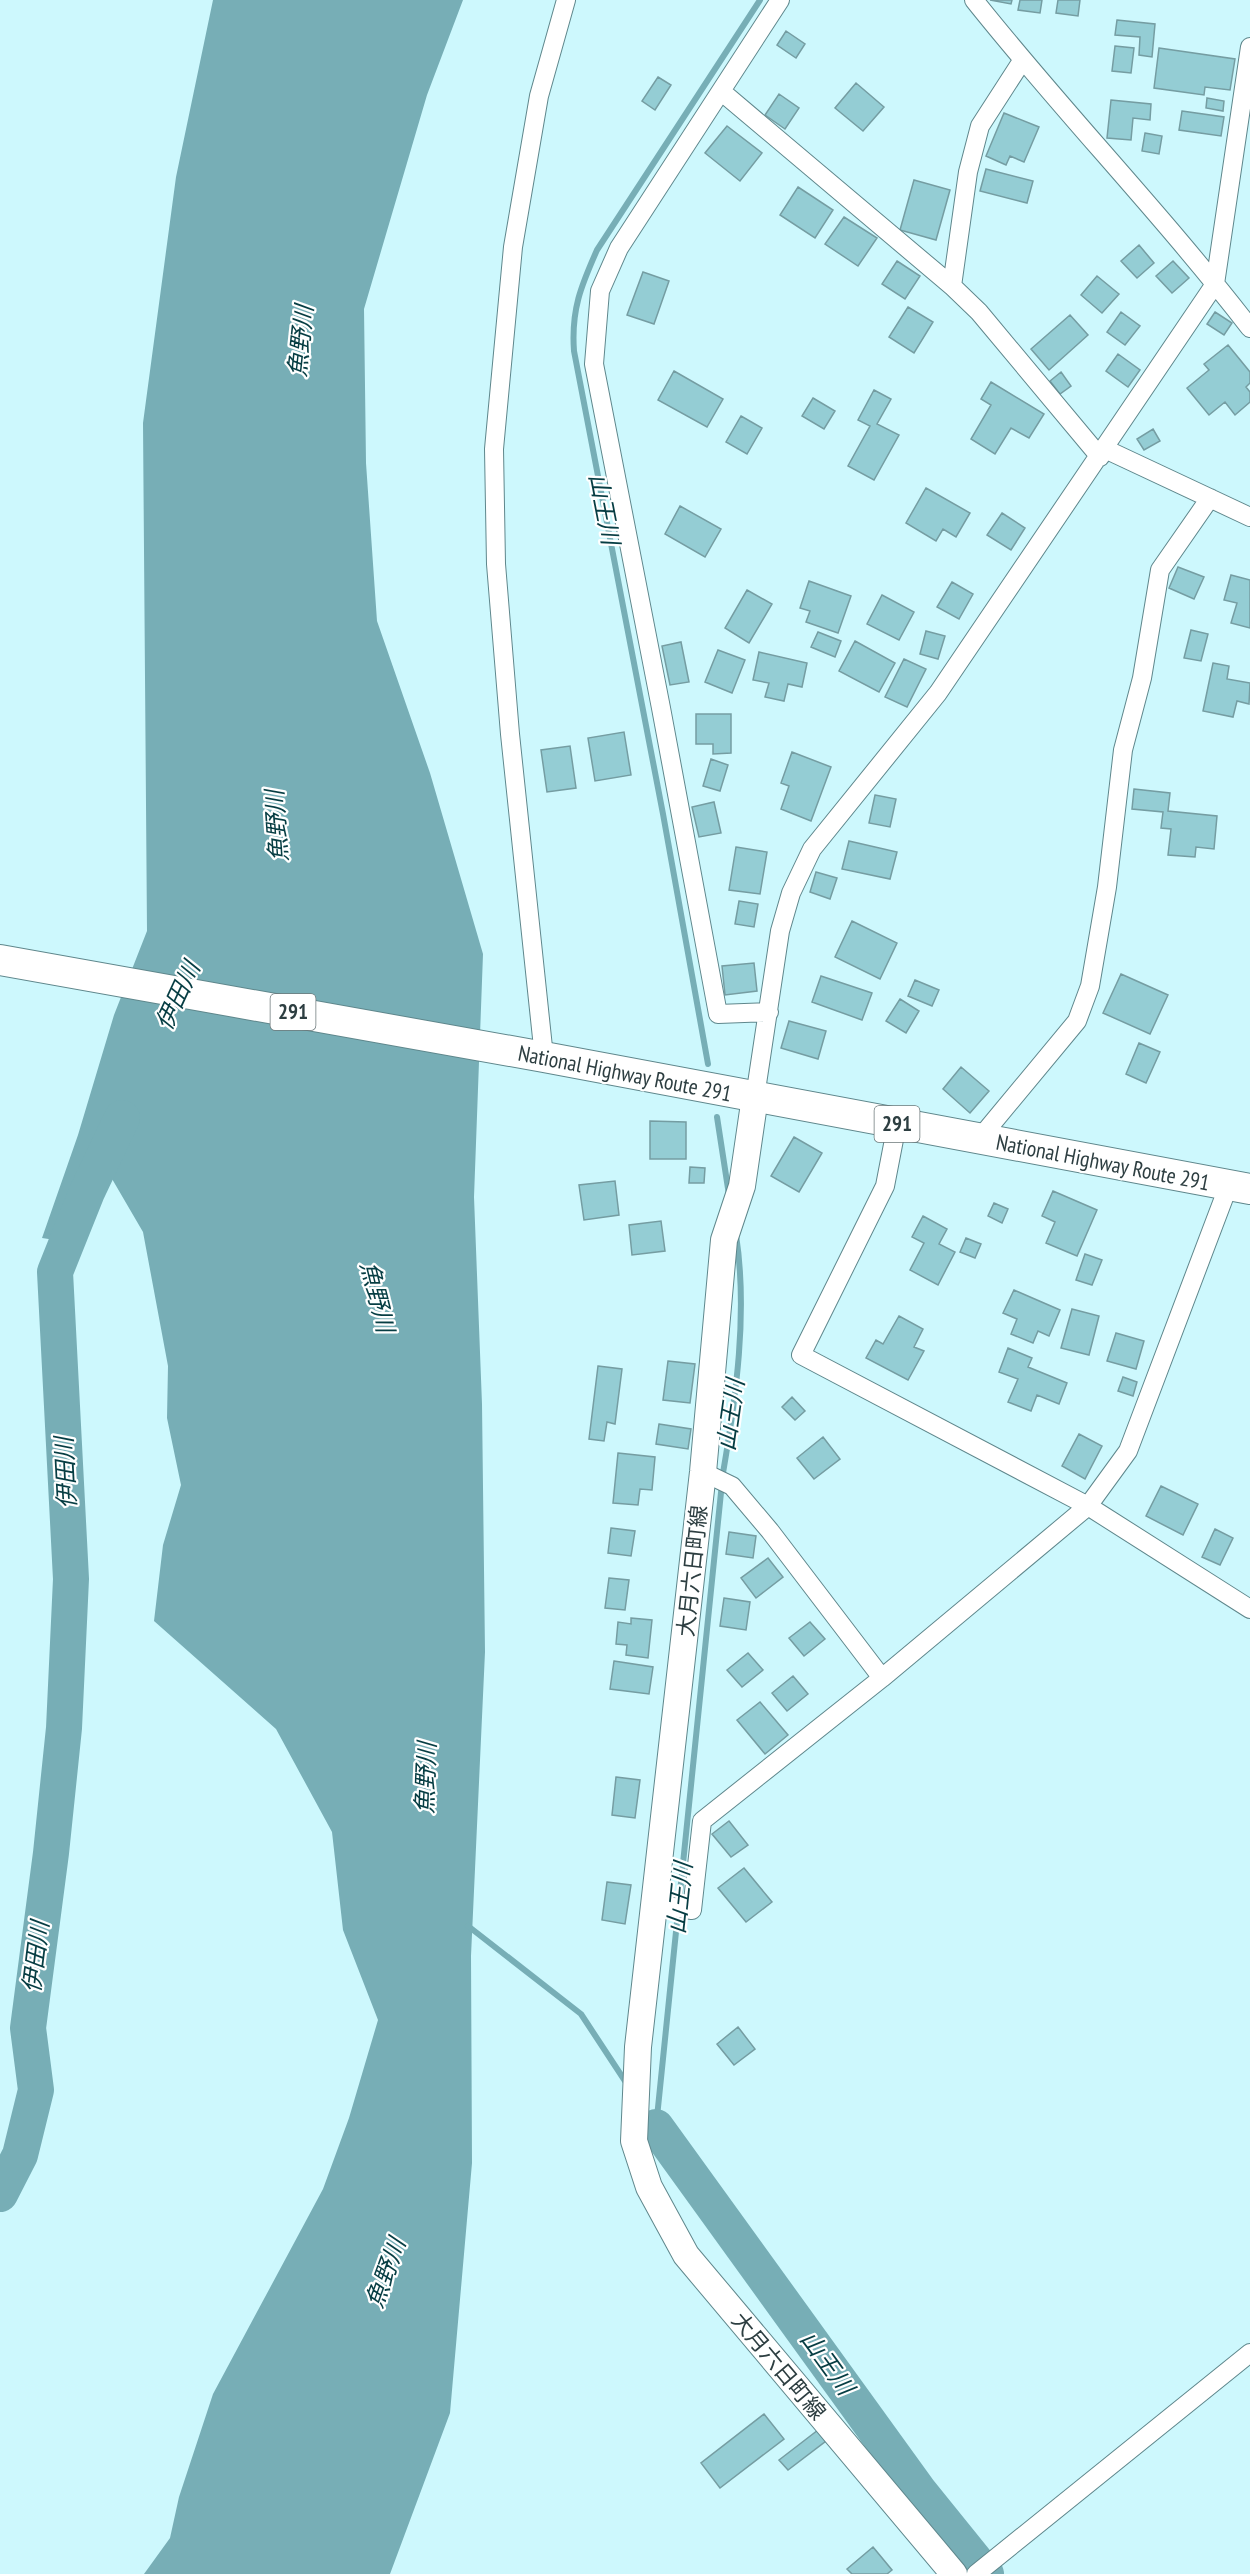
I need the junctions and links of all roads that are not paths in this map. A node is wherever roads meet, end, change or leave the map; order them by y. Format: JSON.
{"nodes":[{"id":1,"x":566,"y":0,"type":"edge"},
{"id":2,"x":780,"y":0,"type":"edge"},
{"id":3,"x":975,"y":0,"type":"edge"},
{"id":4,"x":1250,"y":47,"type":"edge"},
{"id":5,"x":1022,"y":61,"type":"junction"},
{"id":6,"x":722,"y":92,"type":"junction"},
{"id":7,"x":1215,"y":284,"type":"junction"},
{"id":8,"x":952,"y":286,"type":"junction"},
{"id":9,"x":1250,"y":328,"type":"edge"},
{"id":10,"x":1103,"y":453,"type":"junction"},
{"id":11,"x":1210,"y":498,"type":"junction"},
{"id":12,"x":1250,"y":517,"type":"edge"},
{"id":13,"x":0,"y":960,"type":"edge"},
{"id":14,"x":769,"y":1012,"type":"junction"},
{"id":15,"x":538,"y":1056,"type":"junction"},
{"id":16,"x":755,"y":1097,"type":"junction"},
{"id":17,"x":897,"y":1124,"type":"junction"},
{"id":18,"x":980,"y":1138,"type":"junction"},
{"id":19,"x":1239,"y":1188,"type":"edge"},
{"id":20,"x":703,"y":1472,"type":"junction"},
{"id":21,"x":1088,"y":1506,"type":"junction"},
{"id":22,"x":1250,"y":1609,"type":"edge"},
{"id":23,"x":882,"y":1678,"type":"junction"},
{"id":24,"x":654,"y":1904,"type":"junction"},
{"id":25,"x":1250,"y":2353,"type":"edge"},
{"id":26,"x":954,"y":2574,"type":"edge"},
{"id":27,"x":976,"y":2574,"type":"edge"}],
"edges":[{"from":1,"to":15,"type":"street"},
{"from":2,"to":6,"type":"street"},
{"from":3,"to":5,"type":"street"},
{"from":4,"to":7,"type":"street"},
{"from":5,"to":7,"type":"street"},
{"from":5,"to":8,"type":"street"},
{"from":6,"to":8,"type":"street"},
{"from":6,"to":14,"type":"street"},
{"from":7,"to":9,"type":"street"},
{"from":7,"to":10,"type":"street"},
{"from":8,"to":10,"type":"street"},
{"from":10,"to":11,"type":"street"},
{"from":10,"to":14,"type":"street"},
{"from":11,"to":12,"type":"street"},
{"from":11,"to":18,"type":"street"},
{"from":13,"to":15,"type":"highway","name":"National Highway Route 291","number":"291"},
{"from":14,"to":16,"type":"street"},
{"from":15,"to":16,"type":"highway","name":"National Highway Route 291","number":"291"},
{"from":16,"to":17,"type":"highway","name":"National Highway Route 291","number":"291"},
{"from":16,"to":20,"type":"main road","name":"大月六日町線"},
{"from":17,"to":18,"type":"highway","name":"National Highway Route 291","number":"291"},
{"from":17,"to":21,"type":"street"},
{"from":18,"to":19,"type":"highway","name":"National Highway Route 291","number":"291"},
{"from":19,"to":21,"type":"street"},
{"from":20,"to":23,"type":"street"},
{"from":20,"to":24,"type":"main road","name":"大月六日町線"},
{"from":21,"to":22,"type":"street"},
{"from":21,"to":23,"type":"street"},
{"from":23,"to":24,"type":"street"},
{"from":24,"to":26,"type":"main road","name":"大月六日町線"},
{"from":25,"to":27,"type":"street"}]}
